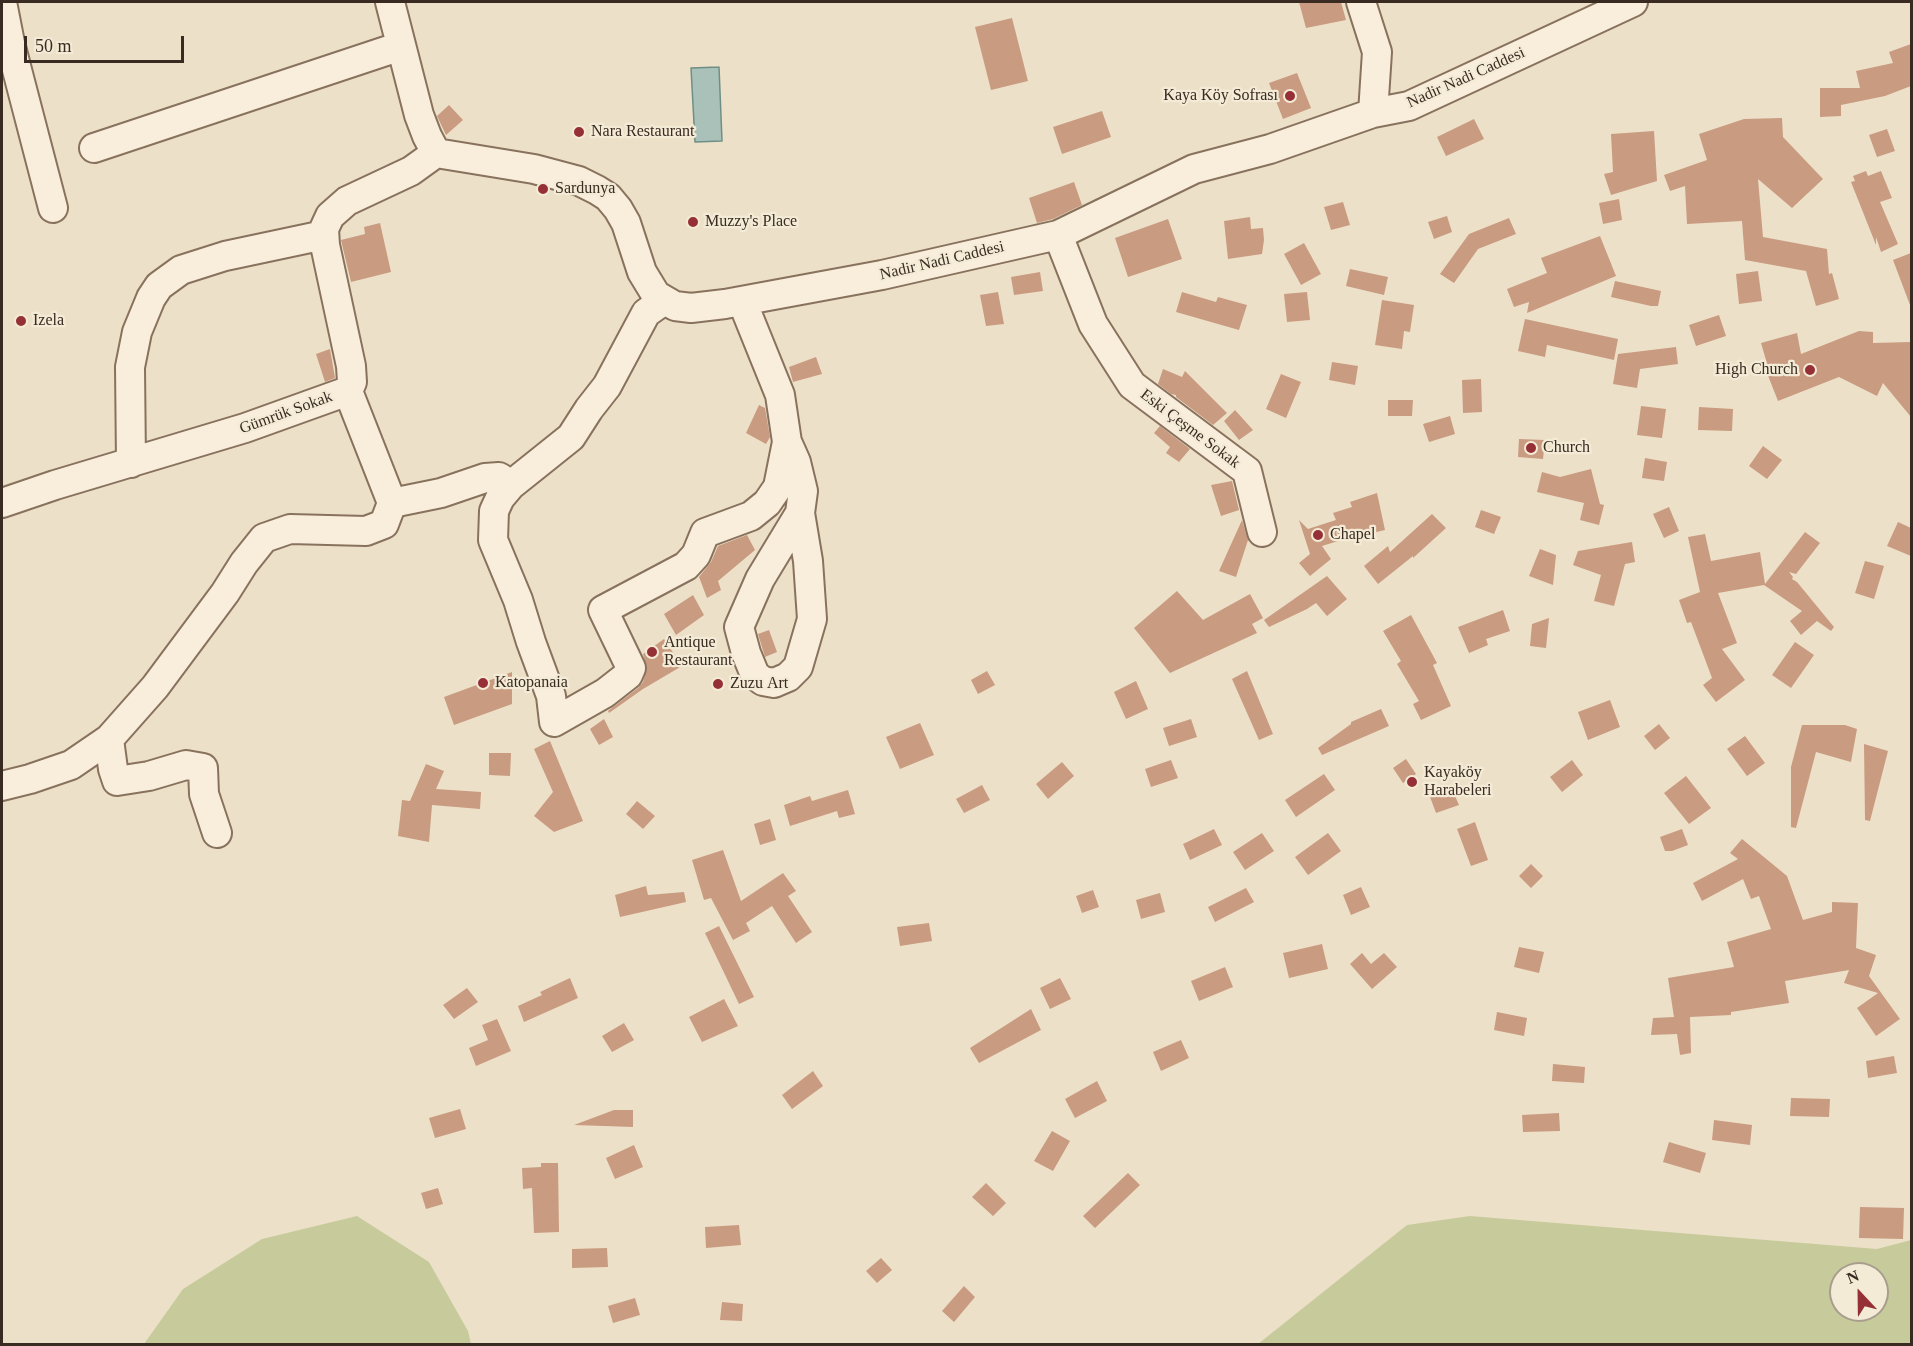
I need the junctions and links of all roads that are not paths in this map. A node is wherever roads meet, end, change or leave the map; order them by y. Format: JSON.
{"nodes":[{"id":1,"x":2,"y":2,"type":"edge"},
{"id":2,"x":390,"y":2,"type":"edge"},
{"id":3,"x":1361,"y":2,"type":"edge"},
{"id":4,"x":1633,"y":2,"type":"edge"},
{"id":5,"x":1590,"y":11,"type":"edge"},
{"id":6,"x":401,"y":46,"type":"junction"},
{"id":7,"x":1373,"y":113,"type":"junction"},
{"id":8,"x":93,"y":148,"type":"dead end"},
{"id":9,"x":436,"y":153,"type":"junction"},
{"id":10,"x":53,"y":208,"type":"dead end"},
{"id":11,"x":324,"y":235,"type":"junction"},
{"id":12,"x":1058,"y":235,"type":"junction"},
{"id":13,"x":663,"y":300,"type":"junction"},
{"id":14,"x":742,"y":301,"type":"junction"},
{"id":15,"x":348,"y":390,"type":"junction"},
{"id":16,"x":787,"y":442,"type":"junction"},
{"id":17,"x":130,"y":463,"type":"junction"},
{"id":18,"x":511,"y":485,"type":"junction"},
{"id":19,"x":2,"y":503,"type":"edge"},
{"id":20,"x":392,"y":503,"type":"junction"},
{"id":21,"x":800,"y":513,"type":"junction"},
{"id":22,"x":1262,"y":532,"type":"dead end"},
{"id":23,"x":110,"y":739,"type":"junction"},
{"id":24,"x":2,"y":786,"type":"edge"},
{"id":25,"x":217,"y":833,"type":"dead end"}],
"edges":[{"from":1,"to":10,"type":"street"},
{"from":2,"to":6,"type":"street"},
{"from":3,"to":7,"type":"street"},
{"from":4,"to":5,"type":"street","name":"Nadir Nadi Caddesi"},
{"from":5,"to":7,"type":"street","name":"Nadir Nadi Caddesi"},
{"from":6,"to":8,"type":"street"},
{"from":6,"to":9,"type":"street"},
{"from":7,"to":12,"type":"street","name":"Nadir Nadi Caddesi"},
{"from":9,"to":11,"type":"street"},
{"from":9,"to":13,"type":"street"},
{"from":11,"to":15,"type":"street","name":"Gümrük Sokak"},
{"from":11,"to":17,"type":"street"},
{"from":12,"to":14,"type":"street","name":"Nadir Nadi Caddesi"},
{"from":12,"to":22,"type":"street","name":"Eski Çeşme Sokak"},
{"from":13,"to":14,"type":"street","name":"Nadir Nadi Caddesi"},
{"from":13,"to":18,"type":"street"},
{"from":14,"to":16,"type":"street"},
{"from":15,"to":17,"type":"street","name":"Gümrük Sokak"},
{"from":15,"to":20,"type":"street"},
{"from":16,"to":18,"type":"street"},
{"from":16,"to":21,"type":"street"},
{"from":17,"to":19,"type":"street","name":"Gümrük Sokak"},
{"from":18,"to":20,"type":"street"},
{"from":20,"to":23,"type":"street"},
{"from":21,"to":21,"type":"street"},
{"from":23,"to":24,"type":"street"},
{"from":23,"to":25,"type":"street"}]}
